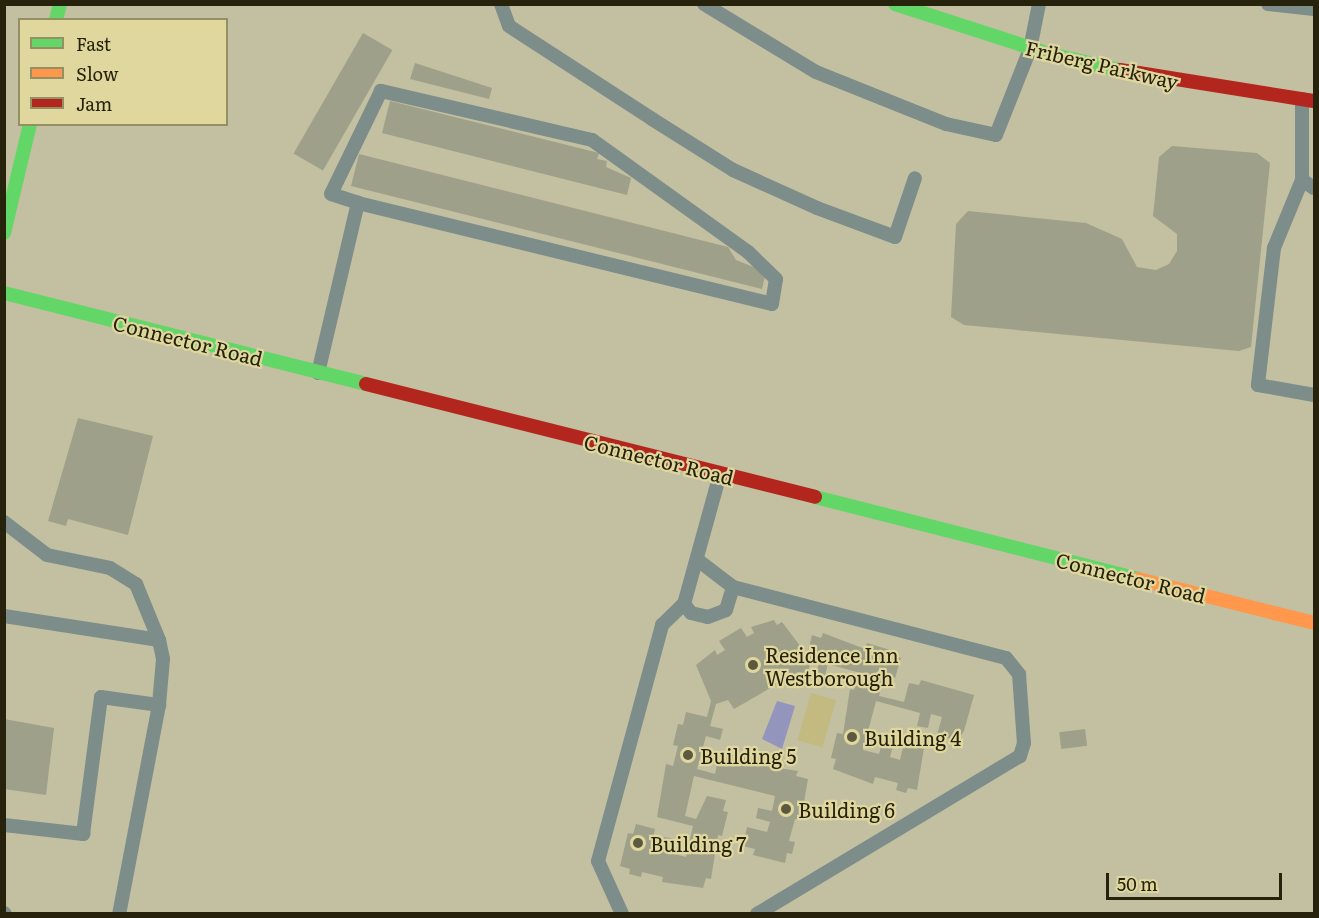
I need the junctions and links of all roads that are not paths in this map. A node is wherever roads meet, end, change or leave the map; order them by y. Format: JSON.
{"nodes":[{"id":1,"x":501,"y":4,"type":"edge"},
{"id":2,"x":704,"y":4,"type":"edge"},
{"id":3,"x":895,"y":4,"type":"edge"},
{"id":4,"x":1039,"y":4,"type":"edge"},
{"id":5,"x":1268,"y":4,"type":"edge"},
{"id":6,"x":1314,"y":9,"type":"edge"},
{"id":7,"x":1030,"y":49,"type":"junction"},
{"id":8,"x":1308,"y":100,"type":"edge"},
{"id":9,"x":18,"y":120,"type":"edge"},
{"id":10,"x":30,"y":126,"type":"edge"},
{"id":11,"x":8,"y":142,"type":"dead end"},
{"id":12,"x":915,"y":178,"type":"dead end"},
{"id":13,"x":1302,"y":180,"type":"junction"},
{"id":14,"x":1314,"y":188,"type":"edge"},
{"id":15,"x":358,"y":203,"type":"junction"},
{"id":16,"x":4,"y":233,"type":"edge"},
{"id":17,"x":4,"y":293,"type":"edge"},
{"id":18,"x":318,"y":373,"type":"junction"},
{"id":19,"x":1314,"y":395,"type":"edge"},
{"id":20,"x":720,"y":474,"type":"junction"},
{"id":21,"x":4,"y":522,"type":"edge"},
{"id":22,"x":699,"y":561,"type":"junction"},
{"id":23,"x":733,"y":586,"type":"junction"},
{"id":24,"x":684,"y":604,"type":"junction"},
{"id":25,"x":4,"y":616,"type":"edge"},
{"id":26,"x":1314,"y":623,"type":"edge"},
{"id":27,"x":159,"y":640,"type":"junction"},
{"id":28,"x":159,"y":705,"type":"junction"},
{"id":29,"x":4,"y":825,"type":"edge"},
{"id":30,"x":119,"y":914,"type":"edge"},
{"id":31,"x":622,"y":914,"type":"edge"},
{"id":32,"x":757,"y":914,"type":"edge"}],
"edges":[{"from":1,"to":12,"type":"lane"},
{"from":2,"to":7,"type":"lane"},
{"from":3,"to":7,"type":"street","name":"Friberg Parkway"},
{"from":4,"to":7,"type":"lane"},
{"from":5,"to":6,"type":"lane"},
{"from":7,"to":8,"type":"street","name":"Friberg Parkway"},
{"from":8,"to":13,"type":"lane"},
{"from":9,"to":11,"type":"street"},
{"from":10,"to":16,"type":"street"},
{"from":13,"to":14,"type":"lane"},
{"from":13,"to":19,"type":"lane"},
{"from":15,"to":15,"type":"lane"},
{"from":15,"to":18,"type":"lane"},
{"from":17,"to":18,"type":"street","name":"Connector Road"},
{"from":18,"to":20,"type":"street","name":"Connector Road"},
{"from":20,"to":22,"type":"lane"},
{"from":20,"to":26,"type":"street","name":"Connector Road"},
{"from":21,"to":27,"type":"lane"},
{"from":22,"to":23,"type":"lane"},
{"from":22,"to":24,"type":"lane"},
{"from":23,"to":24,"type":"lane"},
{"from":23,"to":32,"type":"lane"},
{"from":24,"to":31,"type":"lane"},
{"from":25,"to":27,"type":"lane"},
{"from":27,"to":28,"type":"lane"},
{"from":28,"to":29,"type":"lane"},
{"from":28,"to":30,"type":"lane"}]}
